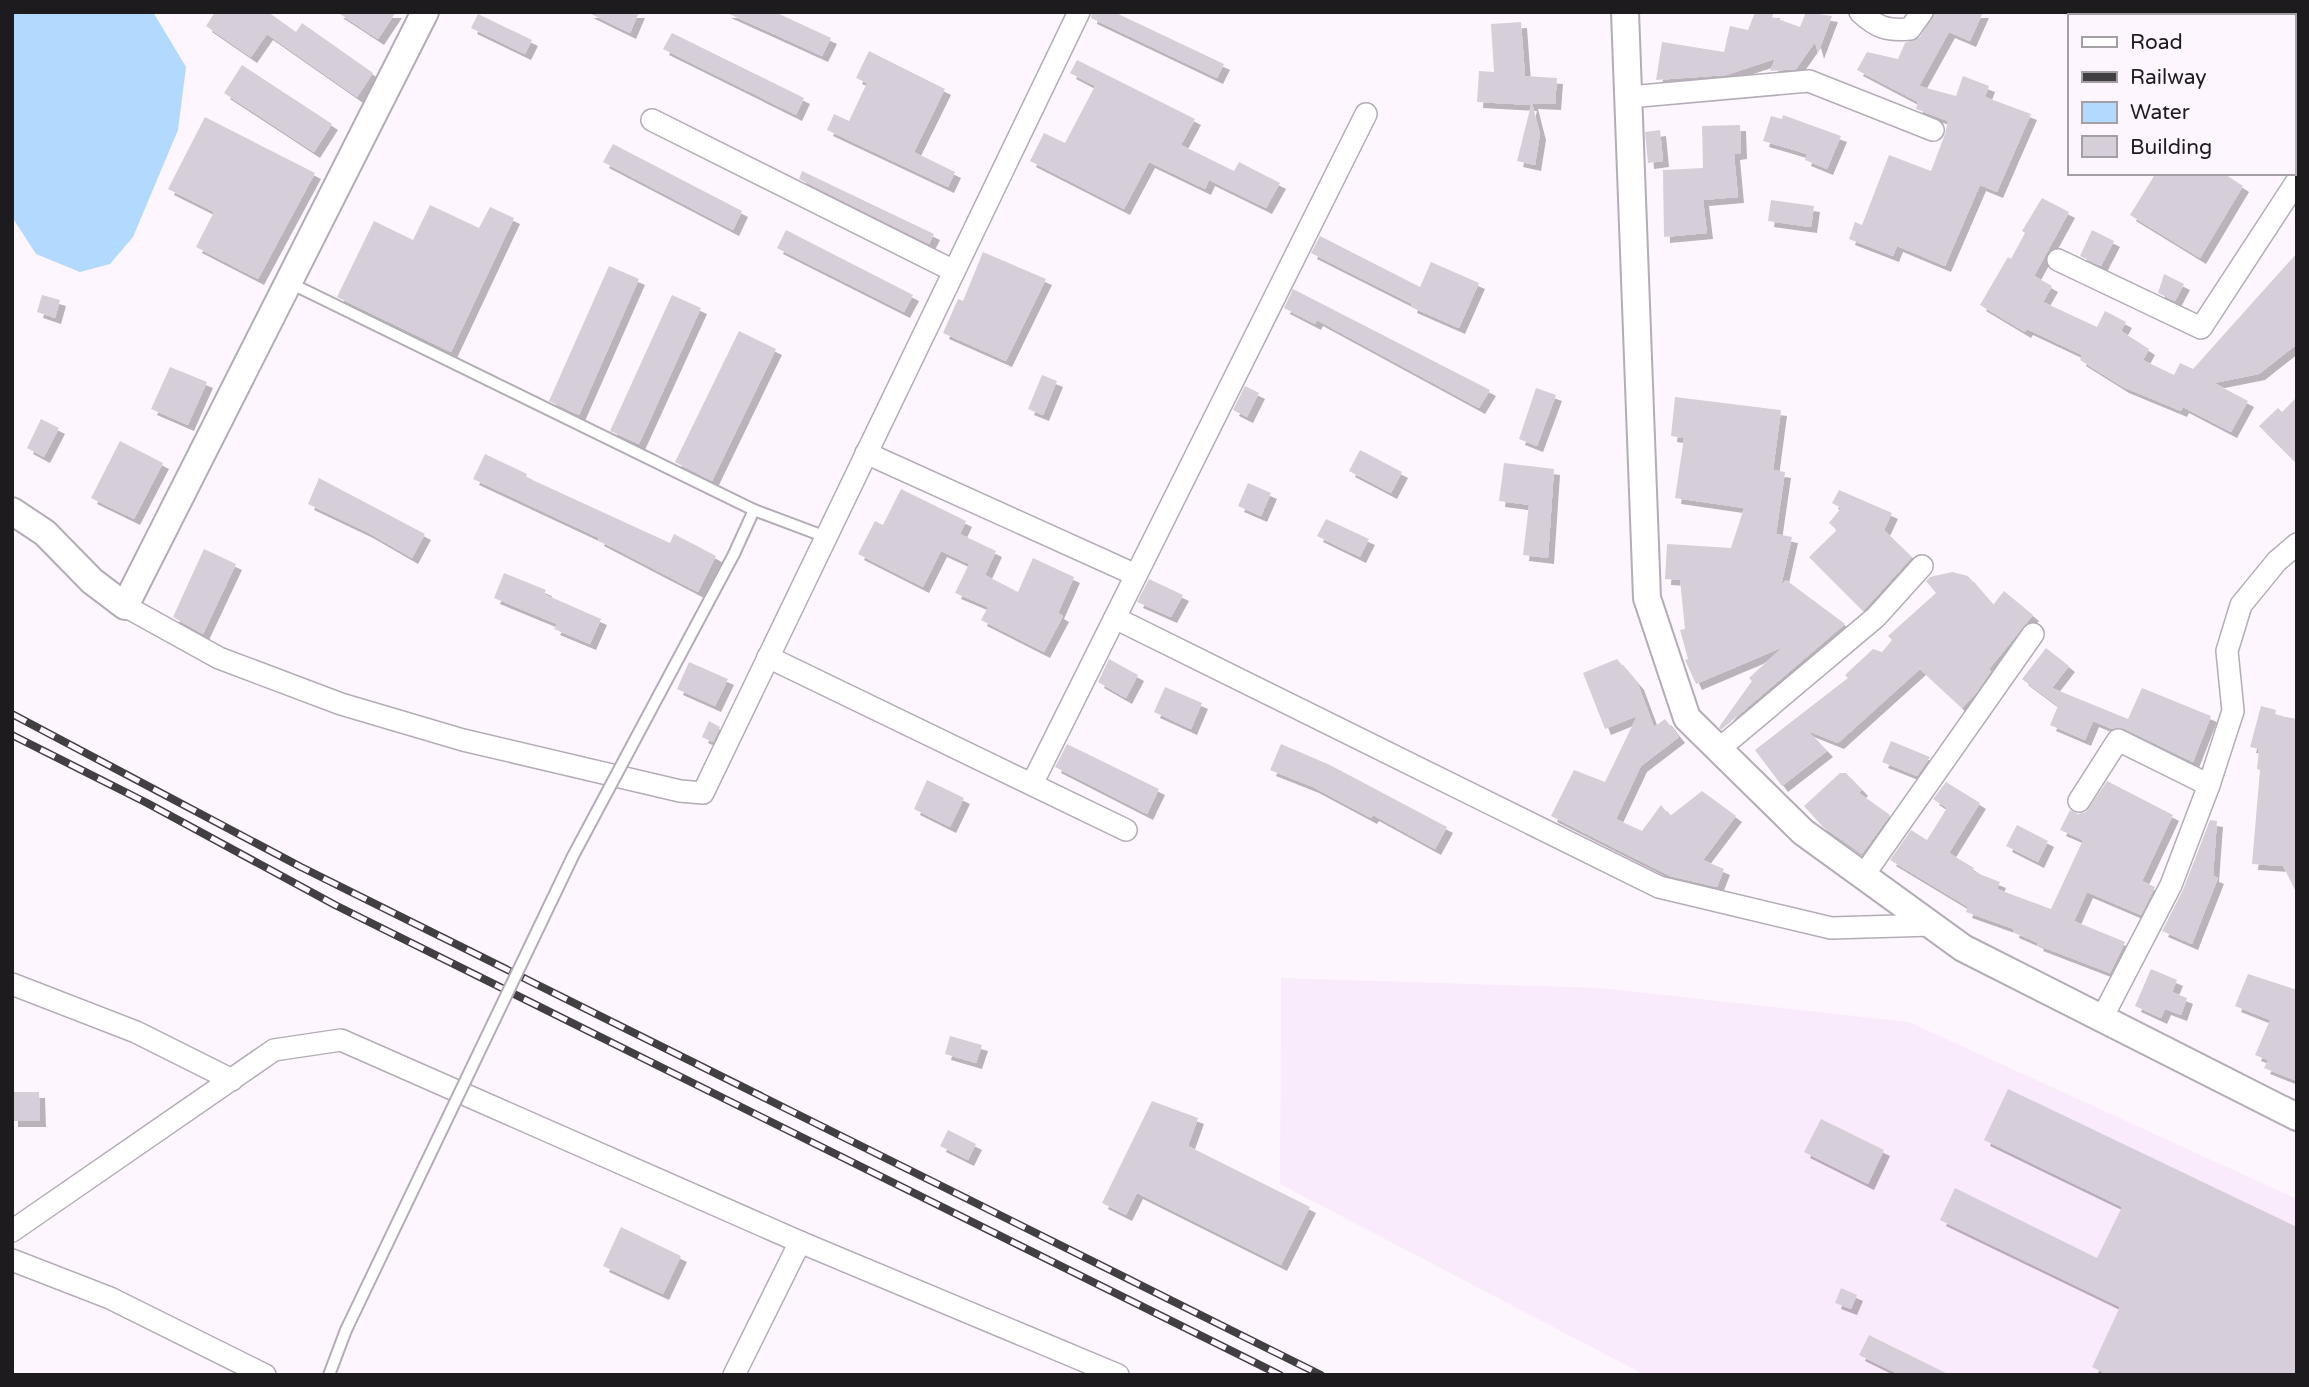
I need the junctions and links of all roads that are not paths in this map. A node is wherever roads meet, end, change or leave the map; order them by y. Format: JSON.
{"nodes":[{"id":1,"x":425,"y":12,"type":"edge"},
{"id":2,"x":1625,"y":12,"type":"edge"},
{"id":3,"x":1860,"y":12,"type":"edge"},
{"id":4,"x":1922,"y":12,"type":"edge"},
{"id":5,"x":1076,"y":13,"type":"edge"},
{"id":6,"x":1629,"y":97,"type":"junction"},
{"id":7,"x":1366,"y":114,"type":"dead end"},
{"id":8,"x":652,"y":120,"type":"dead end"},
{"id":9,"x":1933,"y":130,"type":"dead end"},
{"id":10,"x":2297,"y":181,"type":"edge"},
{"id":11,"x":2058,"y":260,"type":"dead end"},
{"id":12,"x":954,"y":271,"type":"junction"},
{"id":13,"x":288,"y":282,"type":"junction"},
{"id":14,"x":866,"y":453,"type":"junction"},
{"id":15,"x":754,"y":510,"type":"junction"},
{"id":16,"x":12,"y":511,"type":"edge"},
{"id":17,"x":826,"y":537,"type":"junction"},
{"id":18,"x":2297,"y":544,"type":"edge"},
{"id":19,"x":1922,"y":566,"type":"dead end"},
{"id":20,"x":1136,"y":575,"type":"junction"},
{"id":21,"x":125,"y":606,"type":"junction"},
{"id":22,"x":1115,"y":618,"type":"junction"},
{"id":23,"x":2033,"y":634,"type":"dead end"},
{"id":24,"x":768,"y":657,"type":"junction"},
{"id":25,"x":1719,"y":749,"type":"junction"},
{"id":26,"x":1032,"y":785,"type":"junction"},
{"id":27,"x":2209,"y":785,"type":"junction"},
{"id":28,"x":2079,"y":800,"type":"dead end"},
{"id":29,"x":1126,"y":830,"type":"dead end"},
{"id":30,"x":1863,"y":876,"type":"junction"},
{"id":31,"x":1932,"y":925,"type":"junction"},
{"id":32,"x":12,"y":984,"type":"edge"},
{"id":33,"x":2102,"y":1018,"type":"junction"},
{"id":34,"x":232,"y":1080,"type":"junction"},
{"id":35,"x":2297,"y":1117,"type":"edge"},
{"id":36,"x":12,"y":1231,"type":"edge"},
{"id":37,"x":800,"y":1242,"type":"junction"},
{"id":38,"x":12,"y":1259,"type":"edge"},
{"id":39,"x":265,"y":1375,"type":"edge"},
{"id":40,"x":329,"y":1375,"type":"edge"},
{"id":41,"x":734,"y":1375,"type":"edge"},
{"id":42,"x":1118,"y":1375,"type":"edge"}],
"edges":[{"from":1,"to":13,"type":"street"},
{"from":2,"to":6,"type":"street"},
{"from":3,"to":4,"type":"street"},
{"from":5,"to":12,"type":"street"},
{"from":6,"to":9,"type":"street"},
{"from":6,"to":25,"type":"street"},
{"from":7,"to":20,"type":"street"},
{"from":8,"to":12,"type":"street"},
{"from":10,"to":11,"type":"street"},
{"from":12,"to":14,"type":"street"},
{"from":13,"to":15,"type":"lane"},
{"from":13,"to":21,"type":"street"},
{"from":14,"to":17,"type":"street"},
{"from":14,"to":20,"type":"street"},
{"from":15,"to":17,"type":"lane"},
{"from":15,"to":40,"type":"lane","bridge":true},
{"from":16,"to":21,"type":"street"},
{"from":17,"to":24,"type":"street"},
{"from":18,"to":27,"type":"street"},
{"from":19,"to":25,"type":"street"},
{"from":20,"to":22,"type":"street"},
{"from":21,"to":24,"type":"street"},
{"from":22,"to":26,"type":"street"},
{"from":22,"to":31,"type":"street"},
{"from":23,"to":30,"type":"street"},
{"from":24,"to":26,"type":"street"},
{"from":25,"to":30,"type":"street"},
{"from":26,"to":29,"type":"street"},
{"from":27,"to":28,"type":"street"},
{"from":27,"to":33,"type":"street"},
{"from":30,"to":31,"type":"street"},
{"from":31,"to":33,"type":"street"},
{"from":32,"to":34,"type":"street"},
{"from":33,"to":35,"type":"street"},
{"from":34,"to":36,"type":"street"},
{"from":34,"to":37,"type":"street"},
{"from":37,"to":41,"type":"street"},
{"from":37,"to":42,"type":"street"},
{"from":38,"to":39,"type":"street"}]}
